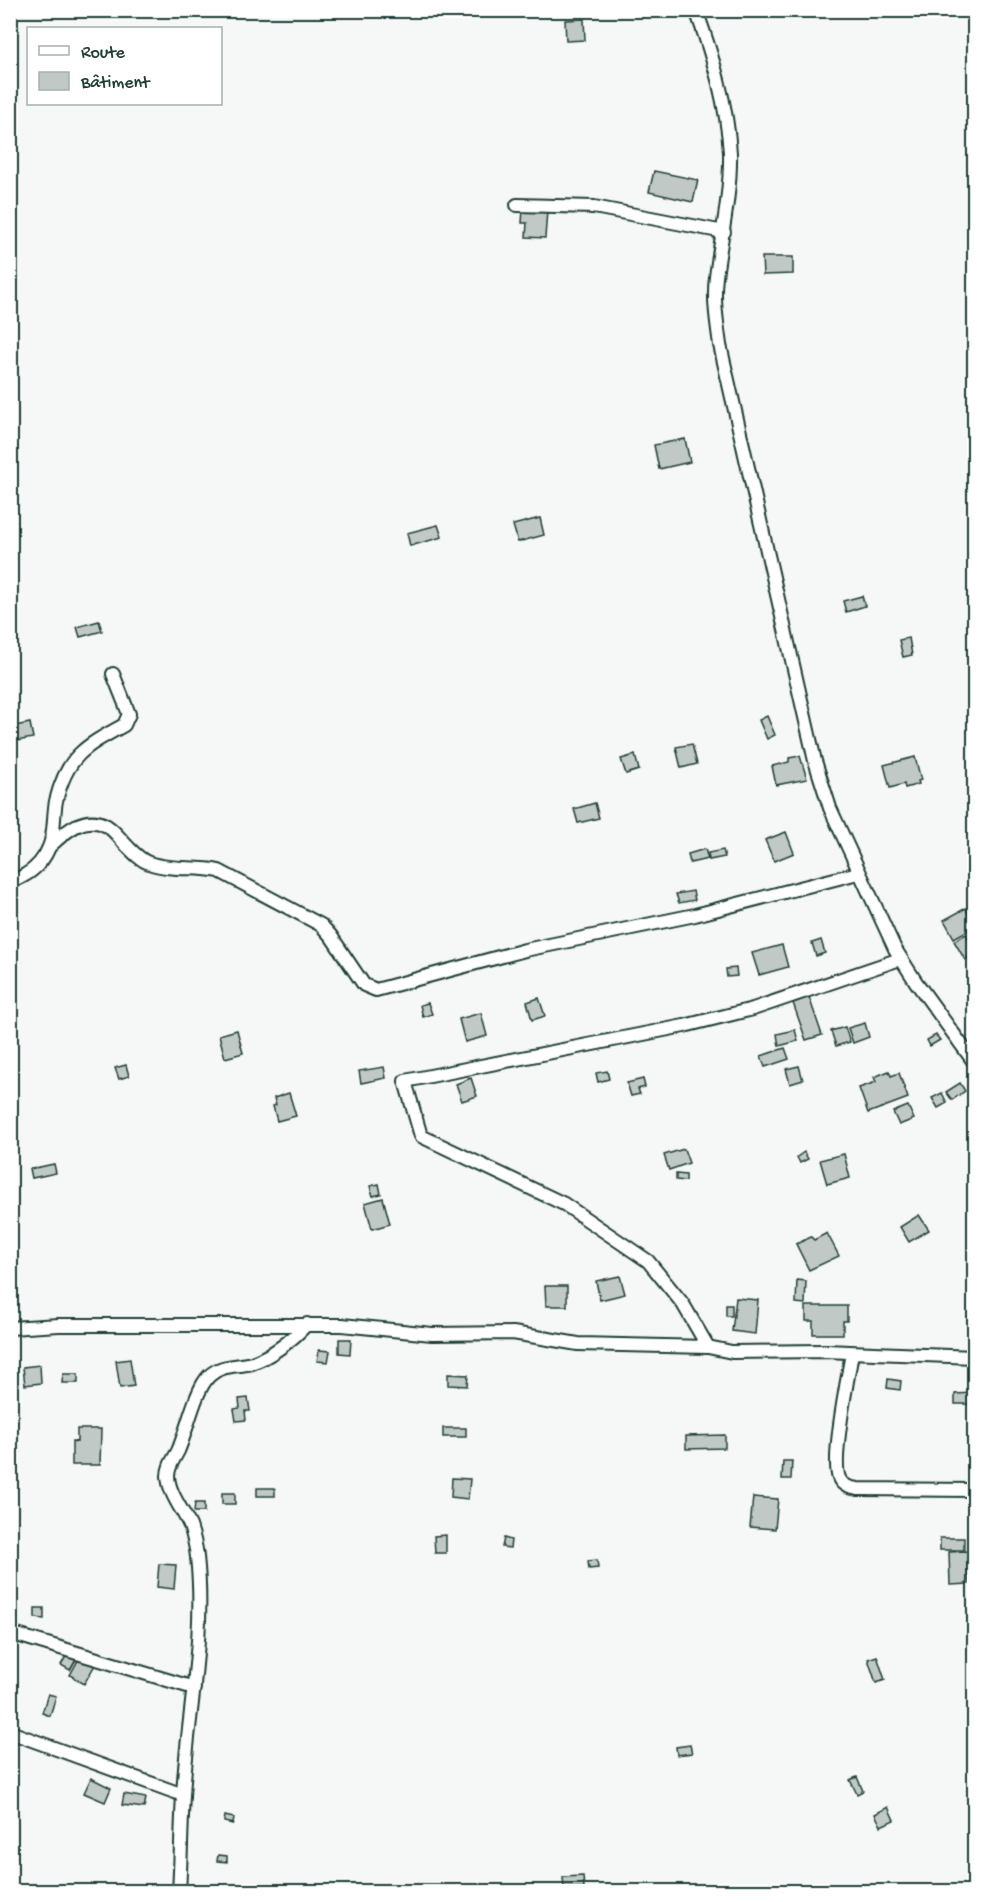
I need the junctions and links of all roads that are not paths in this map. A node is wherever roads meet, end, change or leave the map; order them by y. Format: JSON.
{"nodes":[{"id":1,"x":696,"y":10,"type":"edge"},
{"id":2,"x":517,"y":206,"type":"dead end"},
{"id":3,"x":724,"y":232,"type":"junction"},
{"id":4,"x":113,"y":674,"type":"dead end"},
{"id":5,"x":50,"y":846,"type":"junction"},
{"id":6,"x":858,"y":873,"type":"junction"},
{"id":7,"x":10,"y":885,"type":"edge"},
{"id":8,"x":900,"y":959,"type":"junction"},
{"id":9,"x":975,"y":1062,"type":"edge"},
{"id":10,"x":307,"y":1324,"type":"junction"},
{"id":11,"x":10,"y":1328,"type":"edge"},
{"id":12,"x":708,"y":1347,"type":"junction"},
{"id":13,"x":852,"y":1353,"type":"junction"},
{"id":14,"x":975,"y":1357,"type":"edge"},
{"id":15,"x":975,"y":1490,"type":"edge"},
{"id":16,"x":17,"y":1635,"type":"dead end"},
{"id":17,"x":194,"y":1689,"type":"junction"},
{"id":18,"x":10,"y":1732,"type":"edge"},
{"id":19,"x":183,"y":1795,"type":"junction"},
{"id":20,"x":179,"y":1892,"type":"edge"}],
"edges":[{"from":1,"to":3,"type":"street"},
{"from":2,"to":3,"type":"street"},
{"from":3,"to":6,"type":"street"},
{"from":4,"to":5,"type":"street"},
{"from":5,"to":6,"type":"street"},
{"from":5,"to":7,"type":"street"},
{"from":6,"to":8,"type":"street"},
{"from":8,"to":9,"type":"street"},
{"from":8,"to":12,"type":"street"},
{"from":10,"to":11,"type":"street"},
{"from":10,"to":12,"type":"street"},
{"from":10,"to":17,"type":"street"},
{"from":12,"to":13,"type":"street"},
{"from":13,"to":14,"type":"street"},
{"from":13,"to":15,"type":"street"},
{"from":16,"to":17,"type":"street"},
{"from":17,"to":19,"type":"street"},
{"from":18,"to":19,"type":"street"},
{"from":19,"to":20,"type":"street"}]}
